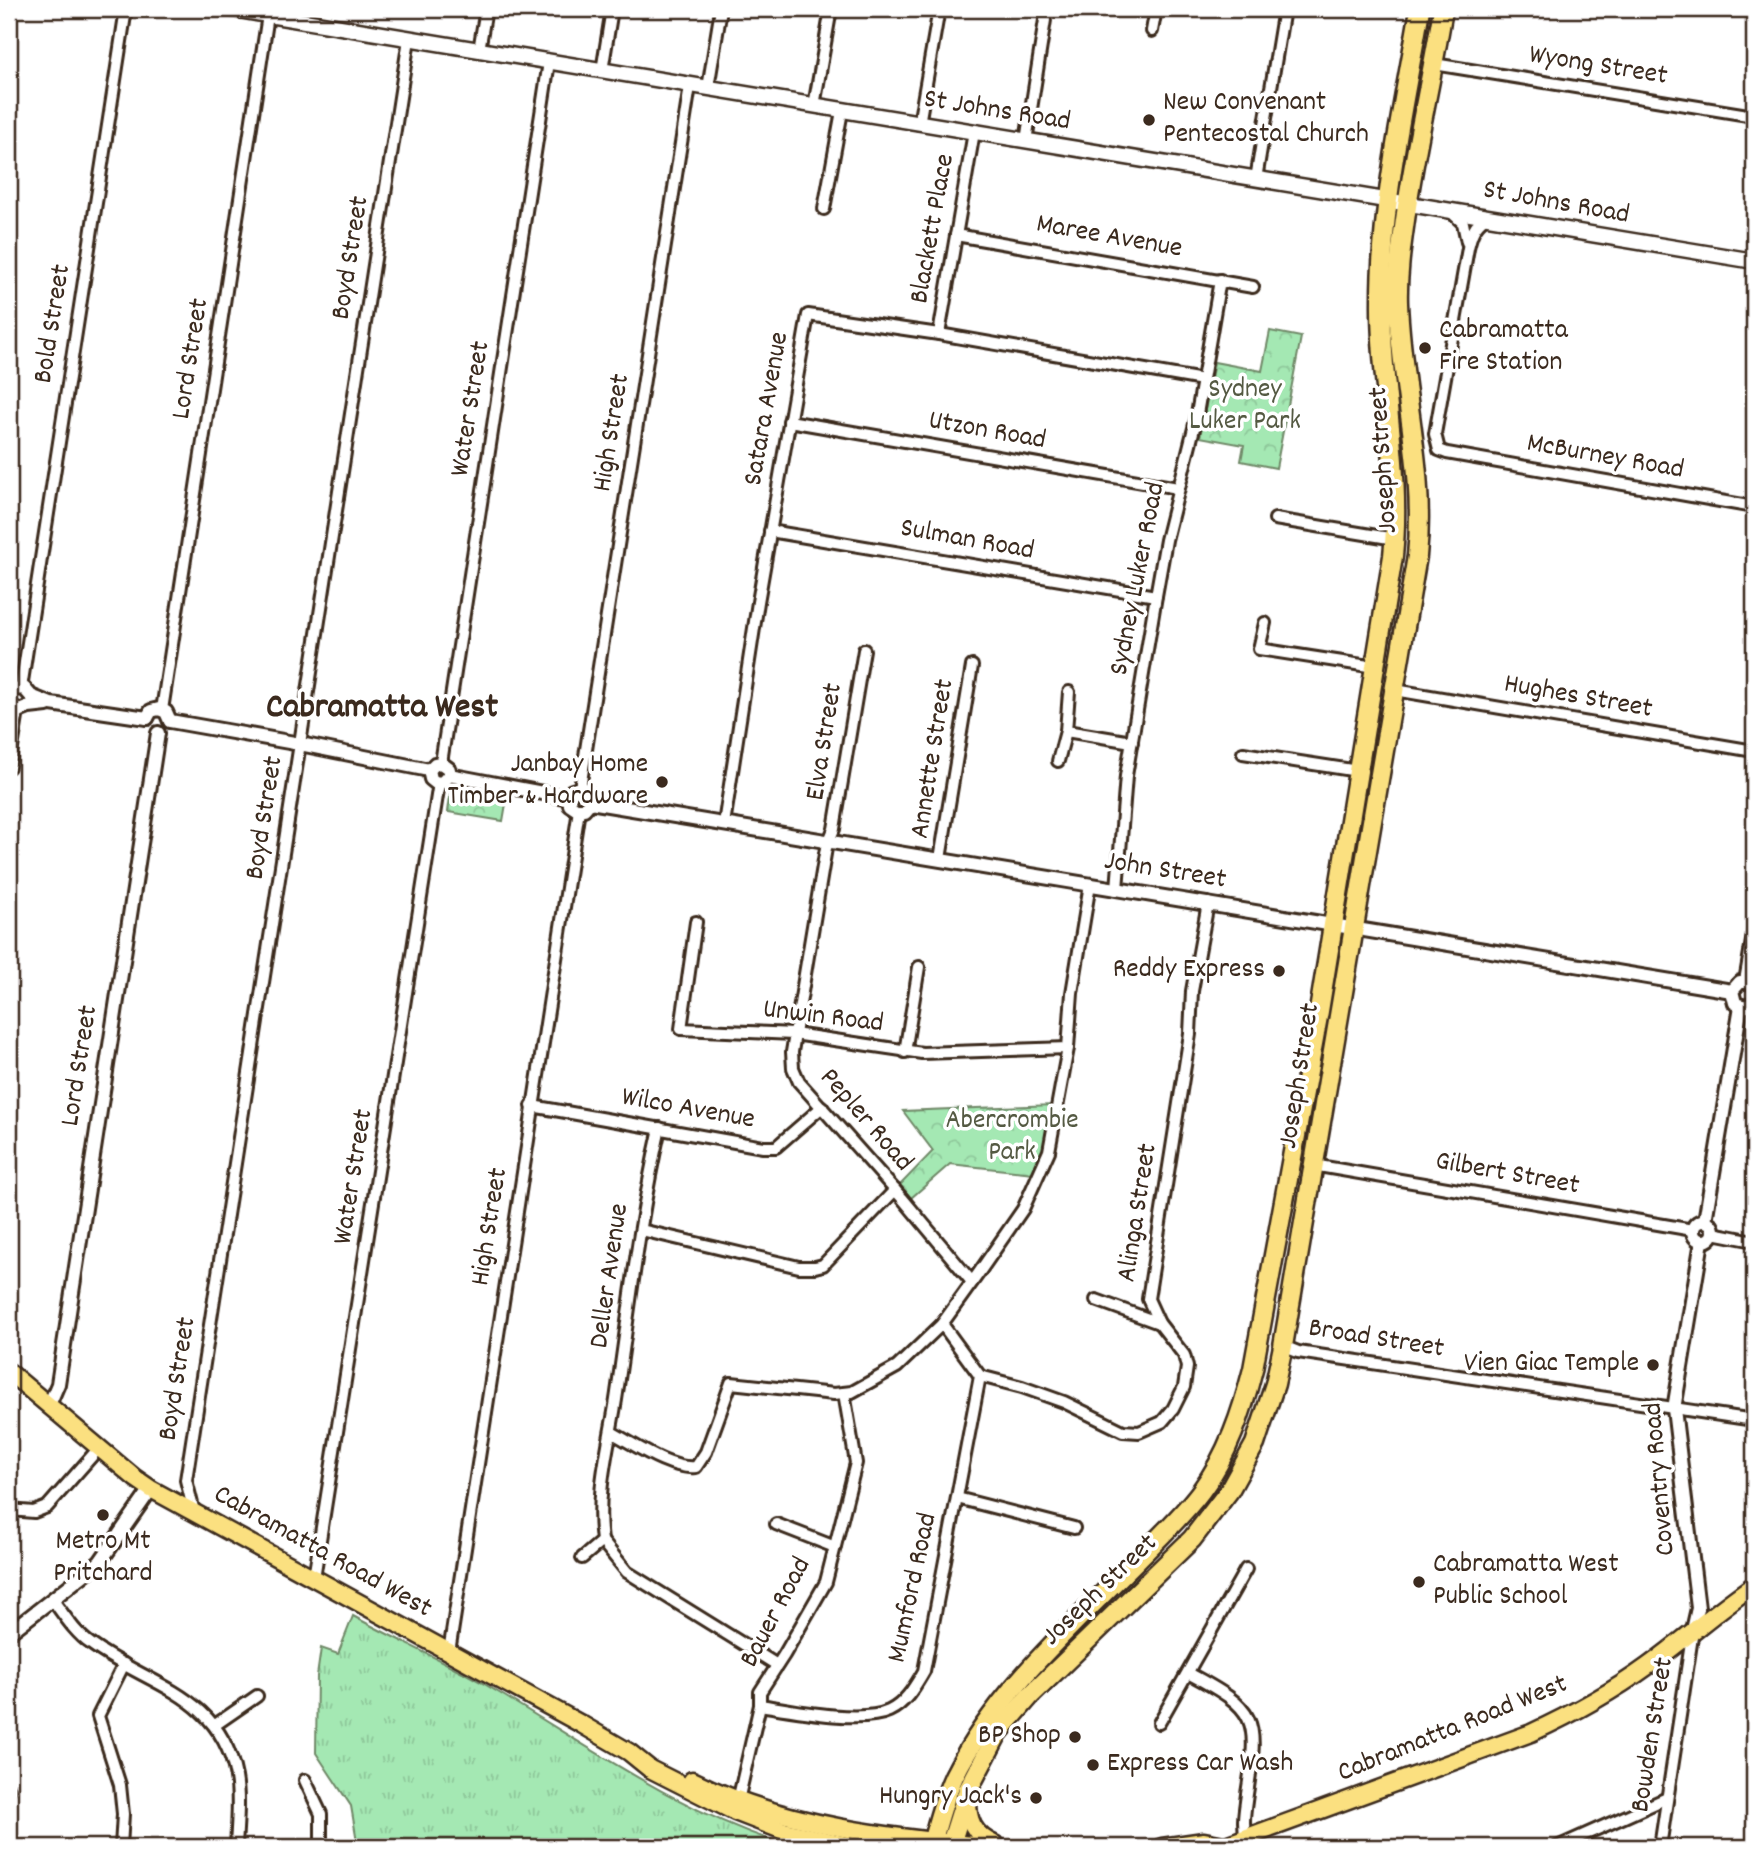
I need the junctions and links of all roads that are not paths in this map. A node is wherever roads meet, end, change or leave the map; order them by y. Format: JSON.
{"nodes":[{"id":1,"x":125,"y":9,"type":"edge"},
{"id":2,"x":232,"y":9,"type":"edge"},
{"id":3,"x":486,"y":9,"type":"edge"},
{"id":4,"x":612,"y":9,"type":"edge"},
{"id":5,"x":721,"y":9,"type":"edge"},
{"id":6,"x":831,"y":9,"type":"edge"},
{"id":7,"x":939,"y":9,"type":"edge"},
{"id":8,"x":1156,"y":9,"type":"edge"},
{"id":9,"x":1284,"y":9,"type":"edge"},
{"id":10,"x":1420,"y":9,"type":"edge"},
{"id":11,"x":1443,"y":9,"type":"edge"},
{"id":12,"x":268,"y":15,"type":"junction"},
{"id":13,"x":326,"y":16,"type":"edge"},
{"id":14,"x":1045,"y":20,"type":"dead end"},
{"id":15,"x":1153,"y":31,"type":"dead end"},
{"id":16,"x":409,"y":39,"type":"junction"},
{"id":17,"x":479,"y":50,"type":"junction"},
{"id":18,"x":549,"y":62,"type":"junction"},
{"id":19,"x":1434,"y":64,"type":"junction"},
{"id":20,"x":602,"y":71,"type":"junction"},
{"id":21,"x":690,"y":86,"type":"junction"},
{"id":22,"x":708,"y":88,"type":"junction"},
{"id":23,"x":814,"y":106,"type":"junction"},
{"id":24,"x":842,"y":111,"type":"junction"},
{"id":25,"x":1754,"y":116,"type":"edge"},
{"id":26,"x":919,"y":124,"type":"junction"},
{"id":27,"x":974,"y":132,"type":"junction"},
{"id":28,"x":1026,"y":141,"type":"junction"},
{"id":29,"x":1256,"y":179,"type":"junction"},
{"id":30,"x":1388,"y":201,"type":"junction"},
{"id":31,"x":1407,"y":204,"type":"junction"},
{"id":32,"x":824,"y":209,"type":"dead end"},
{"id":33,"x":1450,"y":211,"type":"junction"},
{"id":34,"x":1486,"y":217,"type":"junction"},
{"id":35,"x":956,"y":235,"type":"junction"},
{"id":36,"x":1468,"y":248,"type":"junction"},
{"id":37,"x":1754,"y":261,"type":"edge"},
{"id":38,"x":1220,"y":280,"type":"junction"},
{"id":39,"x":1253,"y":287,"type":"dead end"},
{"id":40,"x":939,"y":334,"type":"junction"},
{"id":41,"x":1203,"y":380,"type":"junction"},
{"id":42,"x":789,"y":421,"type":"junction"},
{"id":43,"x":1447,"y":453,"type":"joint"},
{"id":44,"x":1178,"y":488,"type":"junction"},
{"id":45,"x":1754,"y":508,"type":"edge"},
{"id":46,"x":1275,"y":519,"type":"dead end"},
{"id":47,"x":770,"y":531,"type":"junction"},
{"id":48,"x":1395,"y":538,"type":"junction"},
{"id":49,"x":1156,"y":596,"type":"junction"},
{"id":50,"x":1265,"y":623,"type":"dead end"},
{"id":51,"x":864,"y":650,"type":"dead end"},
{"id":52,"x":972,"y":666,"type":"dead end"},
{"id":53,"x":1375,"y":667,"type":"junction"},
{"id":54,"x":1395,"y":690,"type":"junction"},
{"id":55,"x":1069,"y":692,"type":"dead end"},
{"id":56,"x":17,"y":698,"type":"edge"},
{"id":57,"x":162,"y":710,"type":"junction"},
{"id":58,"x":147,"y":718,"type":"junction"},
{"id":59,"x":170,"y":722,"type":"junction"},
{"id":60,"x":1066,"y":731,"type":"junction"},
{"id":61,"x":158,"y":733,"type":"junction"},
{"id":62,"x":1132,"y":742,"type":"junction"},
{"id":63,"x":300,"y":744,"type":"junction"},
{"id":64,"x":1754,"y":751,"type":"edge"},
{"id":65,"x":1243,"y":753,"type":"dead end"},
{"id":66,"x":1058,"y":761,"type":"dead end"},
{"id":67,"x":441,"y":763,"type":"junction"},
{"id":68,"x":9,"y":767,"type":"edge"},
{"id":69,"x":429,"y":771,"type":"junction"},
{"id":70,"x":1358,"y":771,"type":"junction"},
{"id":71,"x":444,"y":779,"type":"junction"},
{"id":72,"x":580,"y":788,"type":"junction"},
{"id":73,"x":569,"y":798,"type":"junction"},
{"id":74,"x":590,"y":802,"type":"junction"},
{"id":75,"x":579,"y":810,"type":"junction"},
{"id":76,"x":724,"y":824,"type":"junction"},
{"id":77,"x":830,"y":841,"type":"junction"},
{"id":78,"x":940,"y":859,"type":"junction"},
{"id":79,"x":1090,"y":884,"type":"junction"},
{"id":80,"x":1117,"y":889,"type":"junction"},
{"id":81,"x":1208,"y":903,"type":"junction"},
{"id":82,"x":696,"y":922,"type":"dead end"},
{"id":83,"x":1332,"y":924,"type":"junction"},
{"id":84,"x":1353,"y":927,"type":"junction"},
{"id":85,"x":1754,"y":929,"type":"edge"},
{"id":86,"x":919,"y":967,"type":"dead end"},
{"id":87,"x":1750,"y":984,"type":"edge"},
{"id":88,"x":1731,"y":991,"type":"junction"},
{"id":89,"x":1754,"y":1002,"type":"edge"},
{"id":90,"x":1741,"y":1006,"type":"junction"},
{"id":91,"x":794,"y":1034,"type":"junction"},
{"id":92,"x":1068,"y":1048,"type":"junction"},
{"id":93,"x":905,"y":1052,"type":"junction"},
{"id":94,"x":532,"y":1107,"type":"junction"},
{"id":95,"x":822,"y":1107,"type":"junction"},
{"id":96,"x":660,"y":1128,"type":"junction"},
{"id":97,"x":1313,"y":1165,"type":"junction"},
{"id":98,"x":895,"y":1191,"type":"junction"},
{"id":99,"x":1705,"y":1221,"type":"junction"},
{"id":100,"x":641,"y":1230,"type":"junction"},
{"id":101,"x":1693,"y":1230,"type":"junction"},
{"id":102,"x":1708,"y":1237,"type":"junction"},
{"id":103,"x":1754,"y":1241,"type":"edge"},
{"id":104,"x":972,"y":1282,"type":"junction"},
{"id":105,"x":1096,"y":1300,"type":"dead end"},
{"id":106,"x":1159,"y":1323,"type":"junction"},
{"id":107,"x":942,"y":1324,"type":"junction"},
{"id":108,"x":1283,"y":1346,"type":"junction"},
{"id":109,"x":9,"y":1372,"type":"edge"},
{"id":110,"x":980,"y":1376,"type":"junction"},
{"id":111,"x":844,"y":1393,"type":"junction"},
{"id":112,"x":49,"y":1405,"type":"junction"},
{"id":113,"x":1674,"y":1409,"type":"junction"},
{"id":114,"x":1754,"y":1420,"type":"edge"},
{"id":115,"x":611,"y":1432,"type":"junction"},
{"id":116,"x":99,"y":1448,"type":"junction"},
{"id":117,"x":186,"y":1480,"type":"junction"},
{"id":118,"x":158,"y":1493,"type":"junction"},
{"id":119,"x":957,"y":1498,"type":"junction"},
{"id":120,"x":9,"y":1510,"type":"edge"},
{"id":121,"x":194,"y":1513,"type":"junction"},
{"id":122,"x":776,"y":1524,"type":"dead end"},
{"id":123,"x":1074,"y":1528,"type":"dead end"},
{"id":124,"x":602,"y":1541,"type":"junction"},
{"id":125,"x":835,"y":1547,"type":"junction"},
{"id":126,"x":582,"y":1558,"type":"dead end"},
{"id":127,"x":1246,"y":1569,"type":"dead end"},
{"id":128,"x":314,"y":1578,"type":"junction"},
{"id":129,"x":1754,"y":1585,"type":"edge"},
{"id":130,"x":52,"y":1599,"type":"junction"},
{"id":131,"x":1693,"y":1630,"type":"junction"},
{"id":132,"x":9,"y":1633,"type":"edge"},
{"id":133,"x":449,"y":1652,"type":"junction"},
{"id":134,"x":124,"y":1664,"type":"junction"},
{"id":135,"x":777,"y":1665,"type":"junction"},
{"id":136,"x":1188,"y":1673,"type":"junction"},
{"id":137,"x":257,"y":1696,"type":"dead end"},
{"id":138,"x":760,"y":1705,"type":"junction"},
{"id":139,"x":1160,"y":1723,"type":"dead end"},
{"id":140,"x":215,"y":1725,"type":"junction"},
{"id":141,"x":305,"y":1780,"type":"dead end"},
{"id":142,"x":968,"y":1790,"type":"junction"},
{"id":143,"x":1667,"y":1798,"type":"junction"},
{"id":144,"x":737,"y":1806,"type":"junction"},
{"id":145,"x":1246,"y":1838,"type":"junction"},
{"id":146,"x":932,"y":1844,"type":"edge"},
{"id":147,"x":1570,"y":1844,"type":"edge"},
{"id":148,"x":951,"y":1845,"type":"edge"},
{"id":149,"x":121,"y":1847,"type":"edge"},
{"id":150,"x":236,"y":1847,"type":"edge"},
{"id":151,"x":321,"y":1847,"type":"edge"},
{"id":152,"x":855,"y":1847,"type":"edge"},
{"id":153,"x":995,"y":1847,"type":"edge"},
{"id":154,"x":1003,"y":1847,"type":"edge"},
{"id":155,"x":1162,"y":1847,"type":"edge"},
{"id":156,"x":1223,"y":1847,"type":"edge"},
{"id":157,"x":1557,"y":1847,"type":"edge"},
{"id":158,"x":1660,"y":1847,"type":"edge"}],
"edges":[{"from":1,"to":56,"type":"street","name":"Bold Street"},
{"from":2,"to":12,"type":"main road","name":"St Johns Road"},
{"from":3,"to":17,"type":"street"},
{"from":4,"to":20,"type":"street"},
{"from":5,"to":22,"type":"street"},
{"from":6,"to":23,"type":"street"},
{"from":7,"to":26,"type":"street"},
{"from":8,"to":15,"type":"street"},
{"from":9,"to":29,"type":"street"},
{"from":10,"to":30,"type":"highway","name":"Joseph Street"},
{"from":11,"to":19,"type":"highway","name":"Joseph Street"},
{"from":12,"to":13,"type":"main road","name":"St Johns Road"},
{"from":12,"to":57,"type":"street","name":"Lord Street"},
{"from":13,"to":16,"type":"main road","name":"St Johns Road"},
{"from":14,"to":28,"type":"street"},
{"from":16,"to":17,"type":"main road","name":"St Johns Road"},
{"from":16,"to":63,"type":"street","name":"Boyd Street"},
{"from":17,"to":18,"type":"main road","name":"St Johns Road"},
{"from":18,"to":20,"type":"main road","name":"St Johns Road"},
{"from":18,"to":67,"type":"street","name":"Water Street"},
{"from":19,"to":25,"type":"street","name":"Wyong Street"},
{"from":19,"to":31,"type":"highway","name":"Joseph Street"},
{"from":20,"to":21,"type":"main road","name":"St Johns Road"},
{"from":21,"to":22,"type":"main road","name":"St Johns Road"},
{"from":21,"to":72,"type":"street","name":"High Street"},
{"from":22,"to":23,"type":"main road","name":"St Johns Road"},
{"from":23,"to":24,"type":"main road","name":"St Johns Road"},
{"from":24,"to":26,"type":"main road","name":"St Johns Road"},
{"from":24,"to":32,"type":"street"},
{"from":26,"to":27,"type":"main road","name":"St Johns Road"},
{"from":27,"to":28,"type":"main road","name":"St Johns Road"},
{"from":27,"to":35,"type":"street","name":"Blackett Place"},
{"from":28,"to":29,"type":"main road","name":"St Johns Road"},
{"from":29,"to":30,"type":"main road","name":"St Johns Road"},
{"from":30,"to":31,"type":"main road","name":"St Johns Road"},
{"from":30,"to":48,"type":"highway","name":"Joseph Street"},
{"from":31,"to":33,"type":"main road","name":"St Johns Road"},
{"from":31,"to":54,"type":"highway","name":"Joseph Street"},
{"from":33,"to":34,"type":"main road","name":"St Johns Road"},
{"from":33,"to":36,"type":"street"},
{"from":34,"to":36,"type":"street","name":"Joseph Street"},
{"from":34,"to":37,"type":"main road","name":"St Johns Road"},
{"from":35,"to":38,"type":"street","name":"Maree Avenue"},
{"from":35,"to":40,"type":"street","name":"Blackett Place"},
{"from":36,"to":43,"type":"street","name":"Joseph Street"},
{"from":38,"to":39,"type":"street","name":"Maree Avenue"},
{"from":38,"to":41,"type":"street","name":"Sydney Luker Road"},
{"from":40,"to":41,"type":"street","name":"Satara Avenue"},
{"from":40,"to":42,"type":"street","name":"Satara Avenue"},
{"from":41,"to":44,"type":"street","name":"Sydney Luker Road"},
{"from":42,"to":44,"type":"street","name":"Utzon Road"},
{"from":42,"to":47,"type":"street","name":"Satara Avenue"},
{"from":43,"to":45,"type":"street","name":"McBurney Road"},
{"from":44,"to":49,"type":"street","name":"Sydney Luker Road"},
{"from":46,"to":48,"type":"street"},
{"from":47,"to":49,"type":"street","name":"Sulman Road"},
{"from":47,"to":76,"type":"street","name":"Satara Avenue"},
{"from":48,"to":53,"type":"highway","name":"Joseph Street"},
{"from":49,"to":62,"type":"street","name":"Sydney Luker Road"},
{"from":50,"to":53,"type":"street"},
{"from":51,"to":77,"type":"street","name":"Elva Street"},
{"from":52,"to":78,"type":"street","name":"Annette Street"},
{"from":53,"to":70,"type":"highway","name":"Joseph Street"},
{"from":54,"to":64,"type":"street","name":"Hughes Street"},
{"from":54,"to":84,"type":"highway","name":"Joseph Street"},
{"from":55,"to":60,"type":"street"},
{"from":56,"to":58,"type":"street"},
{"from":56,"to":68,"type":"street","name":"Bold Street"},
{"from":57,"to":58,"type":"street"},
{"from":57,"to":59,"type":"street"},
{"from":58,"to":61,"type":"street"},
{"from":59,"to":61,"type":"street"},
{"from":59,"to":63,"type":"street"},
{"from":60,"to":62,"type":"street"},
{"from":60,"to":66,"type":"street"},
{"from":61,"to":112,"type":"street","name":"Lord Street"},
{"from":62,"to":80,"type":"street","name":"Sydney Luker Road"},
{"from":63,"to":69,"type":"street"},
{"from":63,"to":117,"type":"street","name":"Boyd Street"},
{"from":65,"to":70,"type":"street"},
{"from":67,"to":69,"type":"street"},
{"from":67,"to":71,"type":"street"},
{"from":69,"to":71,"type":"street"},
{"from":70,"to":83,"type":"highway","name":"Joseph Street"},
{"from":71,"to":73,"type":"street"},
{"from":71,"to":128,"type":"street","name":"Water Street"},
{"from":72,"to":73,"type":"street"},
{"from":72,"to":74,"type":"street"},
{"from":73,"to":75,"type":"street"},
{"from":74,"to":75,"type":"street"},
{"from":74,"to":76,"type":"street","name":"John Street"},
{"from":75,"to":94,"type":"street","name":"High Street"},
{"from":76,"to":77,"type":"street","name":"John Street"},
{"from":77,"to":78,"type":"street","name":"John Street"},
{"from":77,"to":91,"type":"street","name":"Pepler Road"},
{"from":78,"to":79,"type":"street","name":"John Street"},
{"from":79,"to":80,"type":"street","name":"John Street"},
{"from":79,"to":92,"type":"street"},
{"from":80,"to":81,"type":"street","name":"John Street"},
{"from":81,"to":83,"type":"street","name":"John Street"},
{"from":81,"to":106,"type":"street","name":"Alinga Street"},
{"from":82,"to":91,"type":"street","name":"Unwin Road"},
{"from":83,"to":84,"type":"street","name":"John Street"},
{"from":83,"to":146,"type":"highway","name":"Joseph Street"},
{"from":84,"to":88,"type":"street","name":"John Street"},
{"from":84,"to":97,"type":"highway","name":"Joseph Street"},
{"from":85,"to":87,"type":"street"},
{"from":86,"to":93,"type":"street"},
{"from":87,"to":88,"type":"street"},
{"from":88,"to":90,"type":"street"},
{"from":89,"to":90,"type":"street"},
{"from":90,"to":99,"type":"street"},
{"from":91,"to":93,"type":"street","name":"Unwin Road"},
{"from":91,"to":95,"type":"street","name":"Pepler Road"},
{"from":92,"to":93,"type":"street","name":"Unwin Road"},
{"from":92,"to":104,"type":"street"},
{"from":94,"to":96,"type":"street","name":"Wilco Avenue"},
{"from":94,"to":133,"type":"street","name":"High Street"},
{"from":95,"to":96,"type":"street","name":"Wilco Avenue"},
{"from":95,"to":98,"type":"street","name":"Pepler Road"},
{"from":96,"to":100,"type":"street","name":"Deller Avenue"},
{"from":97,"to":101,"type":"street","name":"Gilbert Street"},
{"from":97,"to":108,"type":"highway","name":"Joseph Street"},
{"from":98,"to":100,"type":"street"},
{"from":98,"to":104,"type":"street","name":"Pepler Road"},
{"from":99,"to":101,"type":"street"},
{"from":99,"to":102,"type":"street"},
{"from":100,"to":115,"type":"street","name":"Deller Avenue"},
{"from":101,"to":102,"type":"street"},
{"from":102,"to":103,"type":"street"},
{"from":102,"to":113,"type":"street","name":"Coventry Road"},
{"from":104,"to":107,"type":"street"},
{"from":105,"to":106,"type":"street"},
{"from":106,"to":110,"type":"street","name":"Alinga Street"},
{"from":107,"to":110,"type":"street"},
{"from":107,"to":111,"type":"street"},
{"from":108,"to":113,"type":"street","name":"Broad Street"},
{"from":108,"to":142,"type":"highway","name":"Joseph Street"},
{"from":109,"to":112,"type":"main road","name":"Cabramatta Road West"},
{"from":110,"to":119,"type":"street","name":"Mumford Road"},
{"from":111,"to":115,"type":"street"},
{"from":111,"to":125,"type":"street","name":"Bauer Road"},
{"from":112,"to":116,"type":"main road","name":"Cabramatta Road West"},
{"from":113,"to":114,"type":"street","name":"Broad Street"},
{"from":113,"to":131,"type":"street","name":"Coventry Road"},
{"from":115,"to":124,"type":"street","name":"Deller Avenue"},
{"from":116,"to":118,"type":"main road","name":"Cabramatta Road West"},
{"from":116,"to":120,"type":"street"},
{"from":117,"to":118,"type":"street","name":"Boyd Street"},
{"from":117,"to":121,"type":"street","name":"Boyd Street"},
{"from":118,"to":121,"type":"main road","name":"Cabramatta Road West"},
{"from":118,"to":130,"type":"street"},
{"from":119,"to":123,"type":"street"},
{"from":119,"to":138,"type":"street","name":"Mumford Road"},
{"from":121,"to":128,"type":"main road","name":"Cabramatta Road West"},
{"from":122,"to":125,"type":"street"},
{"from":124,"to":126,"type":"street"},
{"from":124,"to":135,"type":"street"},
{"from":125,"to":135,"type":"street","name":"Bauer Road"},
{"from":127,"to":136,"type":"street"},
{"from":128,"to":133,"type":"main road","name":"Cabramatta Road West"},
{"from":129,"to":131,"type":"main road","name":"Cabramatta Road West"},
{"from":130,"to":132,"type":"street"},
{"from":130,"to":134,"type":"street"},
{"from":131,"to":143,"type":"street","name":"Bowden Street"},
{"from":131,"to":145,"type":"main road","name":"Cabramatta Road West"},
{"from":133,"to":144,"type":"main road","name":"Cabramatta Road West"},
{"from":134,"to":140,"type":"street"},
{"from":134,"to":149,"type":"street"},
{"from":135,"to":138,"type":"street","name":"Bauer Road"},
{"from":136,"to":139,"type":"street"},
{"from":136,"to":145,"type":"street"},
{"from":137,"to":140,"type":"street"},
{"from":138,"to":144,"type":"street","name":"Bauer Road"},
{"from":140,"to":150,"type":"street"},
{"from":141,"to":151,"type":"street"},
{"from":142,"to":148,"type":"highway","name":"Joseph Street"},
{"from":142,"to":154,"type":"main road"},
{"from":143,"to":147,"type":"street"},
{"from":143,"to":158,"type":"street","name":"Bowden Street"},
{"from":144,"to":146,"type":"main road","name":"Cabramatta Road West"},
{"from":144,"to":152,"type":"main road","name":"Cabramatta Road West"},
{"from":145,"to":156,"type":"main road","name":"Cabramatta Road West"},
{"from":146,"to":148,"type":"main road","name":"Cabramatta Road West"},
{"from":147,"to":157,"type":"street"},
{"from":148,"to":153,"type":"main road","name":"Cabramatta Road West"},
{"from":155,"to":156,"type":"main road","name":"Cabramatta Road West"}]}
